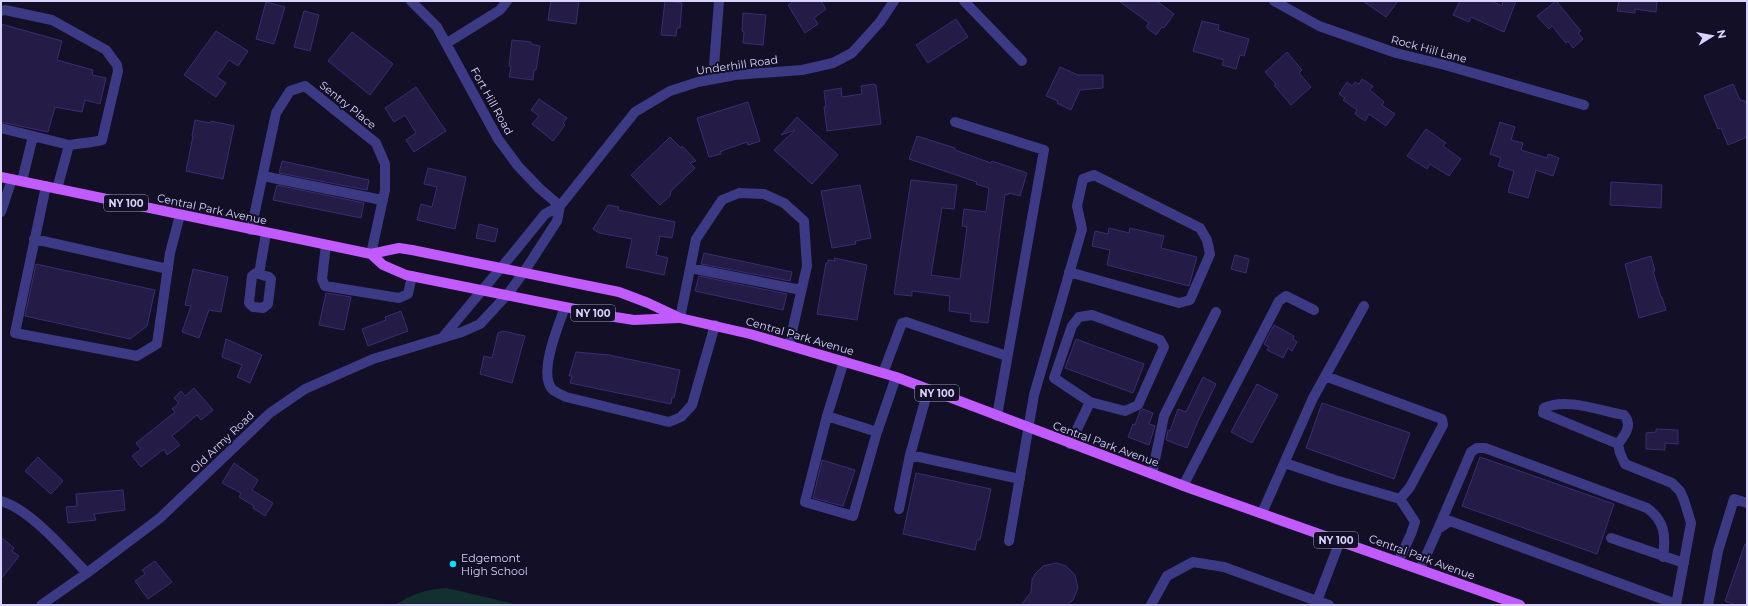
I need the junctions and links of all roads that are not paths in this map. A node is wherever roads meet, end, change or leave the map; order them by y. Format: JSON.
{"nodes":[{"id":1,"x":411,"y":1,"type":"edge"},
{"id":2,"x":507,"y":1,"type":"edge"},
{"id":3,"x":719,"y":1,"type":"edge"},
{"id":4,"x":894,"y":1,"type":"edge"},
{"id":5,"x":964,"y":1,"type":"edge"},
{"id":6,"x":1274,"y":1,"type":"edge"},
{"id":7,"x":1,"y":11,"type":"edge"},
{"id":8,"x":447,"y":43,"type":"junction"},
{"id":9,"x":1022,"y":61,"type":"dead end"},
{"id":10,"x":713,"y":79,"type":"junction"},
{"id":11,"x":1584,"y":105,"type":"dead end"},
{"id":12,"x":955,"y":122,"type":"dead end"},
{"id":13,"x":1,"y":128,"type":"edge"},
{"id":14,"x":33,"y":136,"type":"junction"},
{"id":15,"x":69,"y":145,"type":"junction"},
{"id":16,"x":262,"y":176,"type":"junction"},
{"id":17,"x":1,"y":177,"type":"edge"},
{"id":18,"x":17,"y":180,"type":"junction"},
{"id":19,"x":46,"y":186,"type":"junction"},
{"id":20,"x":57,"y":189,"type":"junction"},
{"id":21,"x":382,"y":200,"type":"junction"},
{"id":22,"x":560,"y":206,"type":"junction"},
{"id":23,"x":1,"y":212,"type":"edge"},
{"id":24,"x":180,"y":215,"type":"junction"},
{"id":25,"x":251,"y":230,"type":"junction"},
{"id":26,"x":266,"y":233,"type":"junction"},
{"id":27,"x":34,"y":239,"type":"junction"},
{"id":28,"x":326,"y":245,"type":"junction"},
{"id":29,"x":371,"y":254,"type":"junction"},
{"id":30,"x":501,"y":268,"type":"junction"},
{"id":31,"x":690,"y":268,"type":"junction"},
{"id":32,"x":168,"y":269,"type":"junction"},
{"id":33,"x":524,"y":272,"type":"junction"},
{"id":34,"x":1069,"y":272,"type":"junction"},
{"id":35,"x":259,"y":274,"type":"dead end"},
{"id":36,"x":412,"y":276,"type":"junction"},
{"id":37,"x":483,"y":290,"type":"junction"},
{"id":38,"x":802,"y":290,"type":"junction"},
{"id":39,"x":507,"y":295,"type":"junction"},
{"id":40,"x":1364,"y":306,"type":"dead end"},
{"id":41,"x":565,"y":307,"type":"junction"},
{"id":42,"x":1314,"y":310,"type":"dead end"},
{"id":43,"x":1216,"y":312,"type":"dead end"},
{"id":44,"x":680,"y":318,"type":"junction"},
{"id":45,"x":715,"y":325,"type":"junction"},
{"id":46,"x":443,"y":337,"type":"junction"},
{"id":47,"x":789,"y":345,"type":"junction"},
{"id":48,"x":1007,"y":356,"type":"junction"},
{"id":49,"x":844,"y":361,"type":"junction"},
{"id":50,"x":883,"y":373,"type":"junction"},
{"id":51,"x":1325,"y":376,"type":"junction"},
{"id":52,"x":896,"y":377,"type":"junction"},
{"id":53,"x":928,"y":390,"type":"junction"},
{"id":54,"x":1090,"y":402,"type":"junction"},
{"id":55,"x":997,"y":416,"type":"junction"},
{"id":56,"x":826,"y":420,"type":"junction"},
{"id":57,"x":1029,"y":428,"type":"junction"},
{"id":58,"x":878,"y":432,"type":"junction"},
{"id":59,"x":1070,"y":444,"type":"junction"},
{"id":60,"x":1618,"y":444,"type":"junction"},
{"id":61,"x":910,"y":455,"type":"junction"},
{"id":62,"x":1285,"y":463,"type":"junction"},
{"id":63,"x":1152,"y":474,"type":"junction"},
{"id":64,"x":1020,"y":479,"type":"junction"},
{"id":65,"x":1183,"y":486,"type":"junction"},
{"id":66,"x":1400,"y":499,"type":"junction"},
{"id":67,"x":1,"y":501,"type":"edge"},
{"id":68,"x":1747,"y":504,"type":"edge"},
{"id":69,"x":899,"y":509,"type":"dead end"},
{"id":70,"x":1262,"y":513,"type":"junction"},
{"id":71,"x":1438,"y":529,"type":"junction"},
{"id":72,"x":1611,"y":538,"type":"dead end"},
{"id":73,"x":1009,"y":541,"type":"dead end"},
{"id":74,"x":1340,"y":541,"type":"junction"},
{"id":75,"x":1663,"y":557,"type":"junction"},
{"id":76,"x":1398,"y":562,"type":"junction"},
{"id":77,"x":1684,"y":564,"type":"junction"},
{"id":78,"x":1420,"y":569,"type":"junction"},
{"id":79,"x":87,"y":573,"type":"junction"},
{"id":80,"x":1317,"y":601,"type":"junction"},
{"id":81,"x":1516,"y":604,"type":"edge"},
{"id":82,"x":40,"y":605,"type":"edge"},
{"id":83,"x":1152,"y":605,"type":"edge"},
{"id":84,"x":1329,"y":605,"type":"edge"},
{"id":85,"x":1676,"y":605,"type":"edge"},
{"id":86,"x":1708,"y":605,"type":"edge"}],
"edges":[{"from":1,"to":8,"type":"street","name":"Fort Hill Road"},
{"from":2,"to":8,"type":"street"},
{"from":3,"to":10,"type":"street"},
{"from":4,"to":10,"type":"street","name":"Underhill Road"},
{"from":5,"to":9,"type":"street"},
{"from":6,"to":11,"type":"street","name":"Rock Hill Lane"},
{"from":7,"to":15,"type":"street"},
{"from":8,"to":22,"type":"street","name":"Fort Hill Road"},
{"from":10,"to":22,"type":"street","name":"Underhill Road"},
{"from":12,"to":48,"type":"street"},
{"from":13,"to":14,"type":"street"},
{"from":14,"to":15,"type":"street"},
{"from":14,"to":18,"type":"street"},
{"from":15,"to":20,"type":"street"},
{"from":16,"to":21,"type":"street"},
{"from":16,"to":21,"type":"street","name":"Sentry Place"},
{"from":16,"to":25,"type":"street","name":"Sentry Place"},
{"from":17,"to":18,"type":"main road","name":"Central Park Avenue","number":"NY 100"},
{"from":18,"to":19,"type":"main road","name":"Central Park Avenue","number":"NY 100"},
{"from":18,"to":23,"type":"street"},
{"from":19,"to":20,"type":"main road","name":"Central Park Avenue","number":"NY 100"},
{"from":19,"to":27,"type":"street"},
{"from":20,"to":24,"type":"main road","name":"Central Park Avenue","number":"NY 100"},
{"from":21,"to":29,"type":"street","name":"Sentry Place"},
{"from":22,"to":30,"type":"street","name":"Underhill Road"},
{"from":22,"to":33,"type":"street","name":"Underhill Road"},
{"from":24,"to":25,"type":"main road","name":"Central Park Avenue","number":"NY 100"},
{"from":24,"to":32,"type":"street"},
{"from":25,"to":26,"type":"main road","name":"Central Park Avenue","number":"NY 100"},
{"from":26,"to":28,"type":"main road","name":"Central Park Avenue","number":"NY 100"},
{"from":26,"to":35,"type":"street"},
{"from":27,"to":32,"type":"street"},
{"from":27,"to":32,"type":"street"},
{"from":28,"to":29,"type":"main road","name":"Central Park Avenue","number":"NY 100"},
{"from":28,"to":36,"type":"street"},
{"from":29,"to":30,"type":"main road","name":"Central Park Avenue","number":"NY 100"},
{"from":29,"to":36,"type":"main road","name":"Central Park Avenue","number":"NY 100"},
{"from":30,"to":33,"type":"main road","name":"Central Park Avenue","number":"NY 100"},
{"from":30,"to":37,"type":"street","name":"Underhill Road"},
{"from":31,"to":38,"type":"street"},
{"from":31,"to":38,"type":"street"},
{"from":31,"to":44,"type":"street"},
{"from":33,"to":39,"type":"street","name":"Old Army Road"},
{"from":33,"to":44,"type":"main road","name":"Central Park Avenue","number":"NY 100"},
{"from":34,"to":34,"type":"street"},
{"from":34,"to":57,"type":"street"},
{"from":36,"to":37,"type":"main road","name":"Central Park Avenue","number":"NY 100"},
{"from":37,"to":39,"type":"main road","name":"Central Park Avenue","number":"NY 100"},
{"from":37,"to":46,"type":"street"},
{"from":38,"to":47,"type":"street"},
{"from":39,"to":41,"type":"main road","name":"Central Park Avenue","number":"NY 100"},
{"from":39,"to":46,"type":"street","name":"Old Army Road"},
{"from":40,"to":51,"type":"street"},
{"from":41,"to":44,"type":"main road","name":"Central Park Avenue","number":"NY 100"},
{"from":41,"to":45,"type":"street"},
{"from":42,"to":65,"type":"street"},
{"from":43,"to":63,"type":"street"},
{"from":44,"to":45,"type":"main road","name":"Central Park Avenue","number":"NY 100"},
{"from":45,"to":47,"type":"main road","name":"Central Park Avenue","number":"NY 100"},
{"from":46,"to":79,"type":"street","name":"Old Army Road"},
{"from":47,"to":49,"type":"main road","name":"Central Park Avenue","number":"NY 100"},
{"from":48,"to":50,"type":"street"},
{"from":48,"to":55,"type":"street"},
{"from":49,"to":50,"type":"main road","name":"Central Park Avenue","number":"NY 100"},
{"from":49,"to":56,"type":"street"},
{"from":50,"to":52,"type":"main road","name":"Central Park Avenue","number":"NY 100"},
{"from":51,"to":62,"type":"street"},
{"from":51,"to":66,"type":"street"},
{"from":52,"to":53,"type":"main road","name":"Central Park Avenue","number":"NY 100"},
{"from":52,"to":58,"type":"street"},
{"from":53,"to":55,"type":"main road","name":"Central Park Avenue","number":"NY 100"},
{"from":53,"to":61,"type":"street"},
{"from":54,"to":54,"type":"street"},
{"from":54,"to":59,"type":"street"},
{"from":55,"to":57,"type":"main road","name":"Central Park Avenue","number":"NY 100"},
{"from":56,"to":58,"type":"street"},
{"from":56,"to":58,"type":"street"},
{"from":57,"to":59,"type":"main road","name":"Central Park Avenue","number":"NY 100"},
{"from":57,"to":64,"type":"street"},
{"from":59,"to":63,"type":"main road","name":"Central Park Avenue","number":"NY 100"},
{"from":60,"to":60,"type":"street"},
{"from":60,"to":77,"type":"street"},
{"from":61,"to":64,"type":"street"},
{"from":61,"to":69,"type":"street"},
{"from":62,"to":66,"type":"street"},
{"from":62,"to":70,"type":"street"},
{"from":63,"to":65,"type":"main road","name":"Central Park Avenue","number":"NY 100"},
{"from":64,"to":73,"type":"street"},
{"from":65,"to":70,"type":"main road","name":"Central Park Avenue","number":"NY 100"},
{"from":66,"to":76,"type":"street"},
{"from":67,"to":79,"type":"street"},
{"from":68,"to":86,"type":"street"},
{"from":70,"to":74,"type":"main road","name":"Central Park Avenue","number":"NY 100"},
{"from":71,"to":75,"type":"street"},
{"from":71,"to":78,"type":"street"},
{"from":71,"to":85,"type":"street"},
{"from":72,"to":75,"type":"street"},
{"from":74,"to":76,"type":"main road","name":"Central Park Avenue","number":"NY 100"},
{"from":74,"to":80,"type":"street"},
{"from":75,"to":77,"type":"street"},
{"from":76,"to":78,"type":"main road","name":"Central Park Avenue","number":"NY 100"},
{"from":77,"to":85,"type":"street"},
{"from":78,"to":81,"type":"main road","name":"Central Park Avenue","number":"NY 100"},
{"from":79,"to":82,"type":"street","name":"Old Army Road"},
{"from":80,"to":83,"type":"street"},
{"from":80,"to":84,"type":"street"}]}
